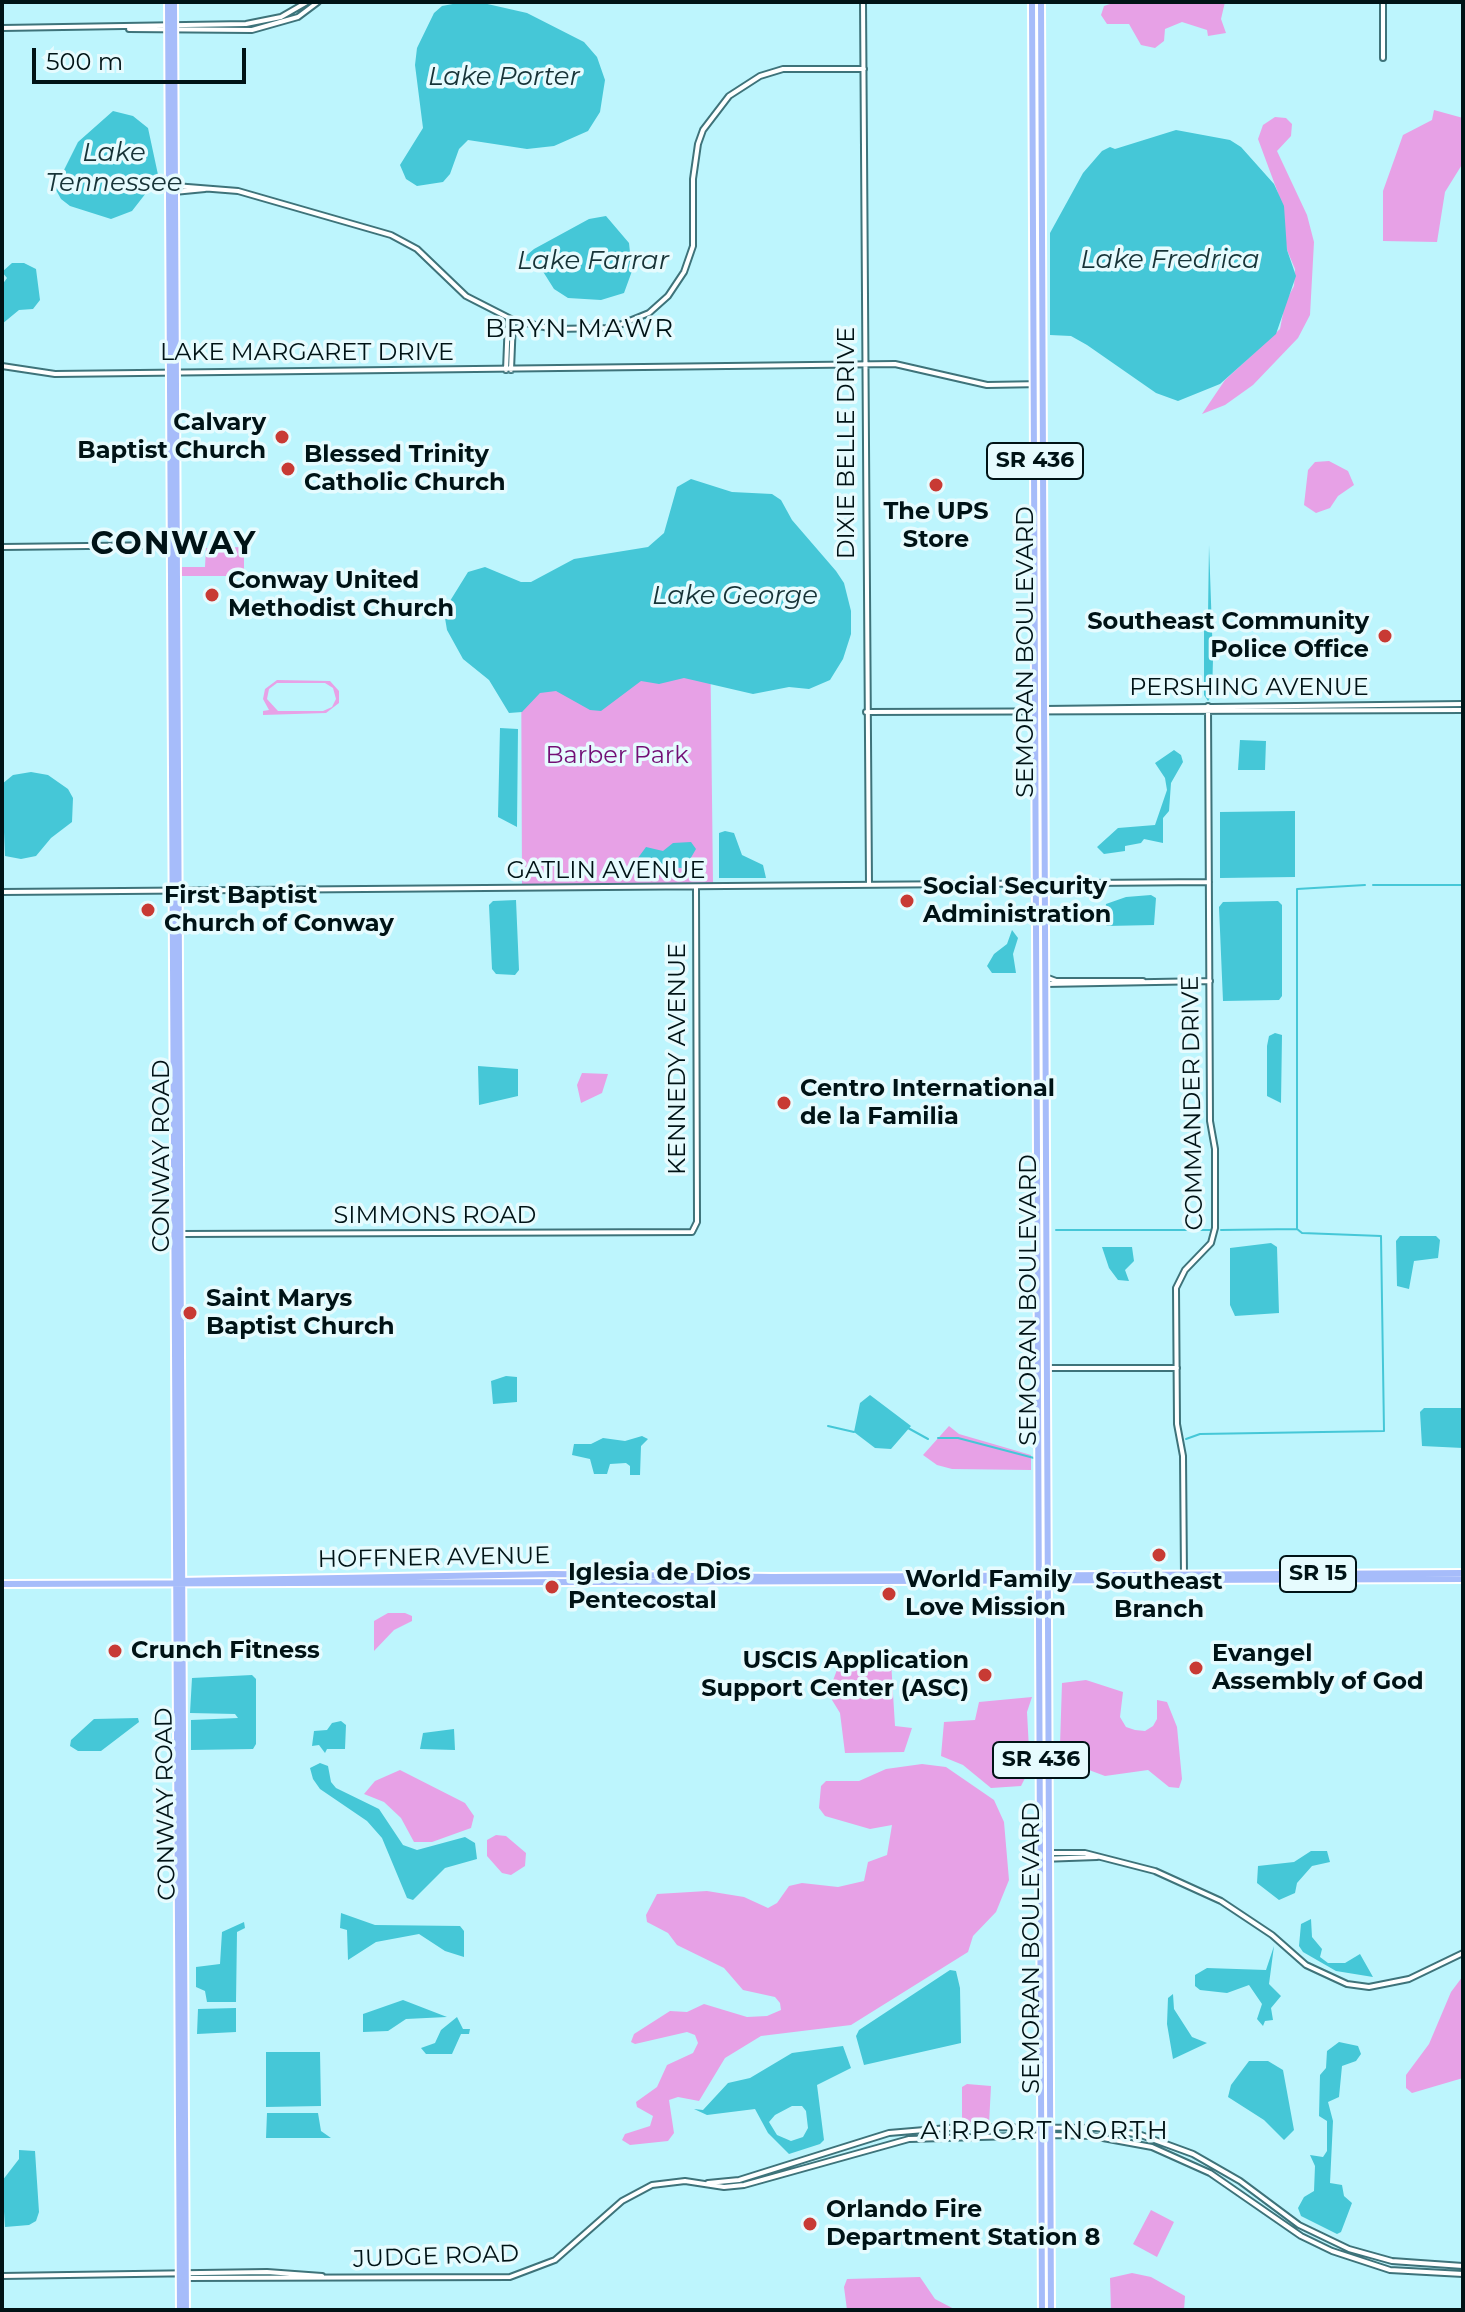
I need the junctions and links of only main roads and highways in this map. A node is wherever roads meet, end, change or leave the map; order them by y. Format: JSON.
{"nodes":[{"id":1,"x":171,"y":2,"type":"edge"},
{"id":2,"x":1032,"y":2,"type":"edge"},
{"id":3,"x":1041,"y":2,"type":"edge"},
{"id":4,"x":171,"y":27,"type":"junction"},
{"id":5,"x":169,"y":120,"type":"junction"},
{"id":6,"x":175,"y":145,"type":"junction"},
{"id":7,"x":173,"y":189,"type":"junction"},
{"id":8,"x":1034,"y":283,"type":"junction"},
{"id":9,"x":1042,"y":306,"type":"junction"},
{"id":10,"x":174,"y":372,"type":"junction"},
{"id":11,"x":171,"y":485,"type":"junction"},
{"id":12,"x":1035,"y":495,"type":"junction"},
{"id":13,"x":177,"y":498,"type":"junction"},
{"id":14,"x":1043,"y":523,"type":"junction"},
{"id":15,"x":174,"y":545,"type":"junction"},
{"id":16,"x":1035,"y":549,"type":"junction"},
{"id":17,"x":1044,"y":565,"type":"junction"},
{"id":18,"x":1035,"y":609,"type":"junction"},
{"id":19,"x":1044,"y":626,"type":"junction"},
{"id":20,"x":172,"y":644,"type":"junction"},
{"id":21,"x":178,"y":663,"type":"junction"},
{"id":22,"x":172,"y":717,"type":"junction"},
{"id":23,"x":178,"y":734,"type":"junction"},
{"id":24,"x":172,"y":742,"type":"junction"},
{"id":25,"x":178,"y":759,"type":"junction"},
{"id":26,"x":176,"y":891,"type":"junction"},
{"id":27,"x":1036,"y":966,"type":"junction"},
{"id":28,"x":173,"y":972,"type":"junction"},
{"id":29,"x":1045,"y":981,"type":"junction"},
{"id":30,"x":1036,"y":985,"type":"junction"},
{"id":31,"x":179,"y":988,"type":"junction"},
{"id":32,"x":1045,"y":1005,"type":"junction"},
{"id":33,"x":173,"y":1027,"type":"junction"},
{"id":34,"x":179,"y":1042,"type":"junction"},
{"id":35,"x":173,"y":1065,"type":"junction"},
{"id":36,"x":179,"y":1084,"type":"junction"},
{"id":37,"x":174,"y":1090,"type":"junction"},
{"id":38,"x":180,"y":1112,"type":"junction"},
{"id":39,"x":177,"y":1234,"type":"junction"},
{"id":40,"x":1038,"y":1236,"type":"junction"},
{"id":41,"x":1047,"y":1253,"type":"junction"},
{"id":42,"x":1038,"y":1254,"type":"junction"},
{"id":43,"x":1047,"y":1272,"type":"junction"},
{"id":44,"x":1039,"y":1457,"type":"junction"},
{"id":45,"x":1048,"y":1473,"type":"junction"},
{"id":46,"x":178,"y":1502,"type":"junction"},
{"id":47,"x":1336,"y":1574,"type":"junction"},
{"id":48,"x":1375,"y":1574,"type":"junction"},
{"id":49,"x":906,"y":1576,"type":"junction"},
{"id":50,"x":1434,"y":1576,"type":"junction"},
{"id":51,"x":1463,"y":1576,"type":"edge"},
{"id":52,"x":566,"y":1577,"type":"junction"},
{"id":53,"x":700,"y":1577,"type":"junction"},
{"id":54,"x":763,"y":1577,"type":"junction"},
{"id":55,"x":450,"y":1578,"type":"junction"},
{"id":56,"x":1040,"y":1578,"type":"junction"},
{"id":57,"x":1184,"y":1578,"type":"junction"},
{"id":58,"x":1049,"y":1579,"type":"junction"},
{"id":59,"x":314,"y":1580,"type":"junction"},
{"id":60,"x":1303,"y":1580,"type":"junction"},
{"id":61,"x":1343,"y":1580,"type":"junction"},
{"id":62,"x":668,"y":1582,"type":"junction"},
{"id":63,"x":868,"y":1582,"type":"junction"},
{"id":64,"x":179,"y":1583,"type":"junction"},
{"id":65,"x":734,"y":1583,"type":"junction"},
{"id":66,"x":2,"y":1584,"type":"edge"},
{"id":67,"x":176,"y":1642,"type":"junction"},
{"id":68,"x":182,"y":1652,"type":"junction"},
{"id":69,"x":1040,"y":1661,"type":"junction"},
{"id":70,"x":1049,"y":1676,"type":"junction"},
{"id":71,"x":182,"y":1686,"type":"junction"},
{"id":72,"x":176,"y":1692,"type":"junction"},
{"id":73,"x":182,"y":1703,"type":"junction"},
{"id":74,"x":181,"y":1799,"type":"junction"},
{"id":75,"x":1041,"y":1965,"type":"junction"},
{"id":76,"x":1041,"y":1994,"type":"junction"},
{"id":77,"x":1050,"y":1998,"type":"junction"},
{"id":78,"x":1050,"y":2013,"type":"junction"},
{"id":79,"x":179,"y":2134,"type":"junction"},
{"id":80,"x":185,"y":2145,"type":"junction"},
{"id":81,"x":1042,"y":2257,"type":"junction"},
{"id":82,"x":1042,"y":2272,"type":"junction"},
{"id":83,"x":1050,"y":2272,"type":"junction"},
{"id":84,"x":184,"y":2275,"type":"junction"},
{"id":85,"x":1050,"y":2286,"type":"junction"},
{"id":86,"x":180,"y":2310,"type":"edge"},
{"id":87,"x":186,"y":2310,"type":"edge"},
{"id":88,"x":1042,"y":2310,"type":"edge"},
{"id":89,"x":1051,"y":2310,"type":"edge"}],
"edges":[{"from":1,"to":4,"type":"main road","name":"CONWAY ROAD"},
{"from":2,"to":8,"type":"main road","name":"SEMORAN BOULEVARD","number":"SR 436"},
{"from":3,"to":9,"type":"main road","name":"SEMORAN BOULEVARD","number":"SR 436"},
{"from":4,"to":5,"type":"main road","name":"CONWAY ROAD"},
{"from":4,"to":6,"type":"main road","name":"CONWAY ROAD"},
{"from":5,"to":6,"type":"main road"},
{"from":5,"to":7,"type":"main road","name":"CONWAY ROAD"},
{"from":6,"to":7,"type":"main road","name":"CONWAY ROAD"},
{"from":7,"to":10,"type":"main road","name":"CONWAY ROAD"},
{"from":8,"to":9,"type":"main road"},
{"from":8,"to":12,"type":"main road","name":"SEMORAN BOULEVARD","number":"SR 436"},
{"from":9,"to":14,"type":"main road","name":"SEMORAN BOULEVARD","number":"SR 436"},
{"from":10,"to":11,"type":"main road","name":"CONWAY ROAD"},
{"from":10,"to":13,"type":"main road","name":"CONWAY ROAD"},
{"from":11,"to":13,"type":"main road"},
{"from":11,"to":15,"type":"main road","name":"CONWAY ROAD"},
{"from":12,"to":14,"type":"main road"},
{"from":12,"to":16,"type":"main road","name":"SEMORAN BOULEVARD","number":"SR 436"},
{"from":13,"to":15,"type":"main road","name":"CONWAY ROAD"},
{"from":14,"to":17,"type":"main road","name":"SEMORAN BOULEVARD","number":"SR 436"},
{"from":15,"to":20,"type":"main road","name":"CONWAY ROAD"},
{"from":15,"to":21,"type":"main road","name":"CONWAY ROAD"},
{"from":16,"to":17,"type":"main road"},
{"from":16,"to":18,"type":"main road","name":"SEMORAN BOULEVARD","number":"SR 436"},
{"from":17,"to":19,"type":"main road","name":"SEMORAN BOULEVARD","number":"SR 436"},
{"from":18,"to":19,"type":"main road"},
{"from":18,"to":27,"type":"main road","name":"SEMORAN BOULEVARD","number":"SR 436"},
{"from":19,"to":29,"type":"main road","name":"SEMORAN BOULEVARD","number":"SR 436"},
{"from":20,"to":21,"type":"main road"},
{"from":20,"to":22,"type":"main road","name":"CONWAY ROAD"},
{"from":21,"to":23,"type":"main road","name":"CONWAY ROAD"},
{"from":22,"to":23,"type":"main road"},
{"from":22,"to":24,"type":"main road","name":"CONWAY ROAD"},
{"from":23,"to":25,"type":"main road","name":"CONWAY ROAD"},
{"from":24,"to":25,"type":"main road"},
{"from":24,"to":26,"type":"main road","name":"CONWAY ROAD"},
{"from":25,"to":26,"type":"main road","name":"CONWAY ROAD"},
{"from":26,"to":28,"type":"main road","name":"CONWAY ROAD"},
{"from":26,"to":31,"type":"main road","name":"CONWAY ROAD"},
{"from":27,"to":29,"type":"main road"},
{"from":27,"to":30,"type":"main road","name":"SEMORAN BOULEVARD","number":"SR 436"},
{"from":28,"to":31,"type":"main road"},
{"from":28,"to":33,"type":"main road","name":"CONWAY ROAD"},
{"from":29,"to":32,"type":"main road","name":"SEMORAN BOULEVARD","number":"SR 436"},
{"from":30,"to":32,"type":"main road"},
{"from":30,"to":40,"type":"main road","name":"SEMORAN BOULEVARD","number":"SR 436"},
{"from":31,"to":34,"type":"main road","name":"CONWAY ROAD"},
{"from":32,"to":41,"type":"main road","name":"SEMORAN BOULEVARD","number":"SR 436"},
{"from":33,"to":34,"type":"main road"},
{"from":33,"to":35,"type":"main road","name":"CONWAY ROAD"},
{"from":34,"to":36,"type":"main road","name":"CONWAY ROAD"},
{"from":35,"to":36,"type":"main road"},
{"from":35,"to":37,"type":"main road","name":"CONWAY ROAD"},
{"from":36,"to":38,"type":"main road","name":"CONWAY ROAD"},
{"from":37,"to":38,"type":"main road"},
{"from":37,"to":39,"type":"main road","name":"CONWAY ROAD"},
{"from":38,"to":39,"type":"main road","name":"CONWAY ROAD"},
{"from":39,"to":46,"type":"main road","name":"CONWAY ROAD"},
{"from":39,"to":46,"type":"main road","name":"CONWAY ROAD"},
{"from":40,"to":41,"type":"main road"},
{"from":40,"to":42,"type":"main road","name":"SEMORAN BOULEVARD","number":"SR 436"},
{"from":41,"to":43,"type":"main road","name":"SEMORAN BOULEVARD","number":"SR 436"},
{"from":42,"to":43,"type":"main road"},
{"from":42,"to":44,"type":"main road","name":"SEMORAN BOULEVARD","number":"SR 436"},
{"from":43,"to":45,"type":"main road","name":"SEMORAN BOULEVARD","number":"SR 436"},
{"from":44,"to":45,"type":"main road"},
{"from":44,"to":56,"type":"main road","name":"SEMORAN BOULEVARD","number":"SR 436"},
{"from":45,"to":58,"type":"main road","name":"SEMORAN BOULEVARD","number":"SR 436"},
{"from":46,"to":64,"type":"main road","name":"CONWAY ROAD"},
{"from":46,"to":64,"type":"main road","name":"CONWAY ROAD"},
{"from":47,"to":48,"type":"main road","name":"HOFFNER AVENUE","number":"SR 15"},
{"from":47,"to":57,"type":"main road","name":"HOFFNER AVENUE","number":"SR 15"},
{"from":47,"to":60,"type":"main road"},
{"from":48,"to":50,"type":"main road","name":"HOFFNER AVENUE","number":"SR 15"},
{"from":48,"to":61,"type":"main road"},
{"from":49,"to":54,"type":"main road","name":"HOFFNER AVENUE","number":"SR 15"},
{"from":49,"to":56,"type":"main road","name":"HOFFNER AVENUE","number":"SR 15"},
{"from":49,"to":63,"type":"main road"},
{"from":50,"to":51,"type":"main road","name":"HOFFNER AVENUE","number":"SR 15"},
{"from":50,"to":51,"type":"main road","name":"HOFFNER AVENUE","number":"SR 15"},
{"from":50,"to":61,"type":"main road","name":"HOFFNER AVENUE","number":"SR 15"},
{"from":52,"to":53,"type":"main road","name":"HOFFNER AVENUE","number":"SR 15"},
{"from":52,"to":55,"type":"main road","name":"HOFFNER AVENUE","number":"SR 15"},
{"from":52,"to":55,"type":"main road","name":"HOFFNER AVENUE","number":"SR 15"},
{"from":52,"to":62,"type":"main road","name":"HOFFNER AVENUE","number":"SR 15"},
{"from":53,"to":54,"type":"main road","name":"HOFFNER AVENUE","number":"SR 15"},
{"from":53,"to":62,"type":"main road"},
{"from":54,"to":65,"type":"main road"},
{"from":55,"to":59,"type":"main road","name":"HOFFNER AVENUE","number":"SR 15"},
{"from":55,"to":59,"type":"main road","name":"HOFFNER AVENUE","number":"SR 15"},
{"from":56,"to":58,"type":"main road","name":"HOFFNER AVENUE","number":"SR 15"},
{"from":56,"to":63,"type":"main road","name":"HOFFNER AVENUE","number":"SR 15"},
{"from":56,"to":69,"type":"main road","name":"SEMORAN BOULEVARD","number":"SR 436"},
{"from":57,"to":58,"type":"main road","name":"HOFFNER AVENUE","number":"SR 15"},
{"from":57,"to":60,"type":"main road","name":"HOFFNER AVENUE","number":"SR 15"},
{"from":58,"to":70,"type":"main road","name":"SEMORAN BOULEVARD","number":"SR 436"},
{"from":59,"to":64,"type":"main road","name":"HOFFNER AVENUE","number":"SR 15"},
{"from":59,"to":64,"type":"main road","name":"HOFFNER AVENUE"},
{"from":60,"to":61,"type":"main road","name":"HOFFNER AVENUE","number":"SR 15"},
{"from":62,"to":65,"type":"main road","name":"HOFFNER AVENUE","number":"SR 15"},
{"from":63,"to":65,"type":"main road","name":"HOFFNER AVENUE","number":"SR 15"},
{"from":64,"to":66,"type":"main road","name":"HOFFNER AVENUE"},
{"from":64,"to":67,"type":"main road","name":"CONWAY ROAD"},
{"from":64,"to":68,"type":"main road","name":"CONWAY ROAD"},
{"from":67,"to":68,"type":"main road"},
{"from":67,"to":72,"type":"main road","name":"CONWAY ROAD"},
{"from":68,"to":71,"type":"main road","name":"CONWAY ROAD"},
{"from":69,"to":70,"type":"main road"},
{"from":69,"to":75,"type":"main road","name":"SEMORAN BOULEVARD","number":"SR 436"},
{"from":70,"to":77,"type":"main road","name":"SEMORAN BOULEVARD","number":"SR 436"},
{"from":71,"to":72,"type":"main road"},
{"from":71,"to":73,"type":"main road","name":"CONWAY ROAD"},
{"from":72,"to":73,"type":"main road"},
{"from":72,"to":74,"type":"main road","name":"CONWAY ROAD"},
{"from":73,"to":74,"type":"main road","name":"CONWAY ROAD"},
{"from":74,"to":79,"type":"main road","name":"CONWAY ROAD"},
{"from":74,"to":80,"type":"main road","name":"CONWAY ROAD"},
{"from":75,"to":76,"type":"main road","name":"SEMORAN BOULEVARD","number":"SR 436"},
{"from":75,"to":77,"type":"main road"},
{"from":76,"to":78,"type":"main road"},
{"from":76,"to":81,"type":"main road","name":"SEMORAN BOULEVARD","number":"SR 436"},
{"from":77,"to":78,"type":"main road","name":"SEMORAN BOULEVARD","number":"SR 436"},
{"from":78,"to":83,"type":"main road","name":"SEMORAN BOULEVARD","number":"SR 436"},
{"from":79,"to":80,"type":"main road"},
{"from":79,"to":84,"type":"main road","name":"CONWAY ROAD"},
{"from":80,"to":84,"type":"main road","name":"CONWAY ROAD"},
{"from":81,"to":82,"type":"main road","name":"SEMORAN BOULEVARD","number":"SR 436"},
{"from":81,"to":83,"type":"main road"},
{"from":82,"to":85,"type":"main road"},
{"from":82,"to":88,"type":"main road","name":"SEMORAN BOULEVARD","number":"SR 436"},
{"from":83,"to":85,"type":"main road","name":"SEMORAN BOULEVARD","number":"SR 436"},
{"from":84,"to":86,"type":"main road","name":"CONWAY ROAD"},
{"from":84,"to":87,"type":"main road","name":"CONWAY ROAD"},
{"from":85,"to":89,"type":"main road","name":"SEMORAN BOULEVARD","number":"SR 436"}]}
